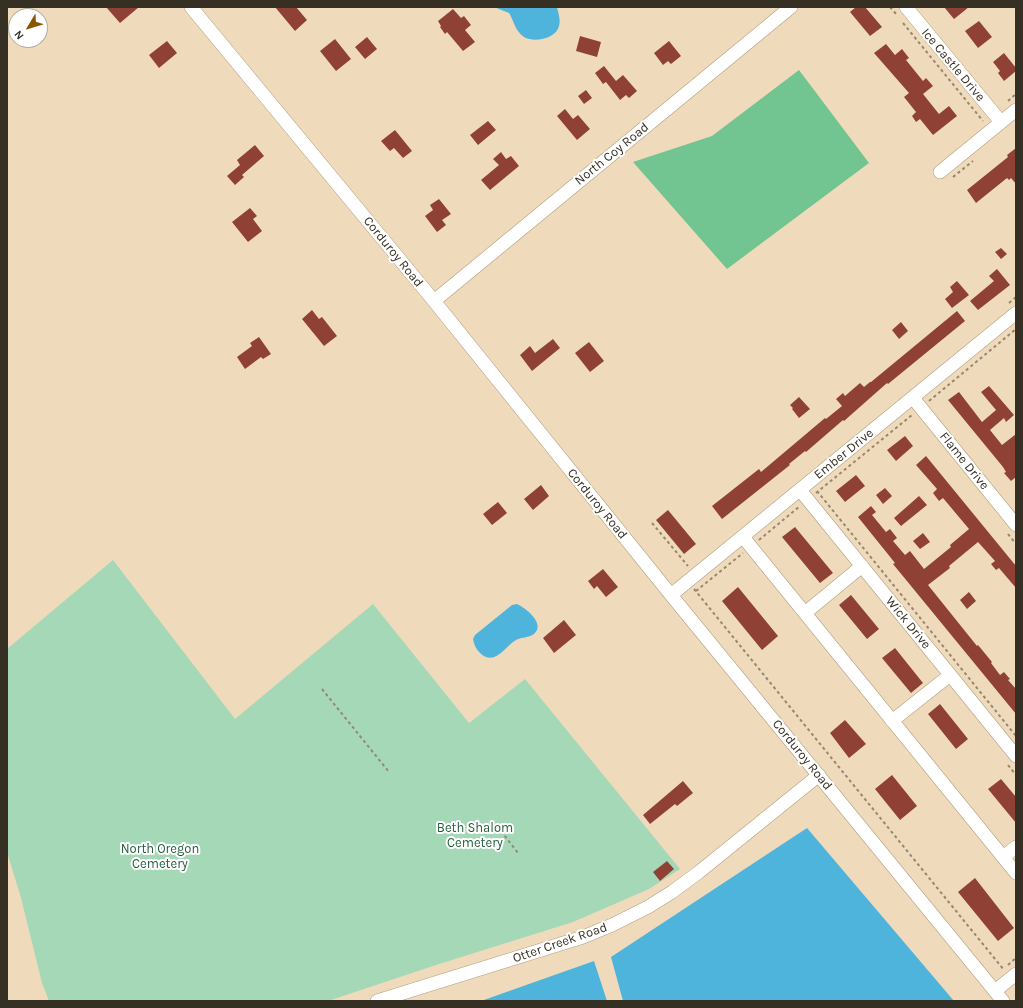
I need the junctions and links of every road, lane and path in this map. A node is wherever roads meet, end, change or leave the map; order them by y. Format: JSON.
{"nodes":[{"id":1,"x":191,"y":7,"type":"edge"},
{"id":2,"x":791,"y":7,"type":"edge"},
{"id":3,"x":890,"y":7,"type":"edge"},
{"id":4,"x":906,"y":7,"type":"edge"},
{"id":5,"x":1016,"y":110,"type":"edge"},
{"id":6,"x":983,"y":121,"type":"dead end"},
{"id":7,"x":1001,"y":122,"type":"junction"},
{"id":8,"x":940,"y":172,"type":"dead end"},
{"id":9,"x":434,"y":301,"type":"junction"},
{"id":10,"x":1016,"y":313,"type":"edge"},
{"id":11,"x":1016,"y":329,"type":"edge"},
{"id":12,"x":917,"y":403,"type":"junction"},
{"id":13,"x":806,"y":497,"type":"junction"},
{"id":14,"x":652,"y":522,"type":"dead end"},
{"id":15,"x":1016,"y":525,"type":"edge"},
{"id":16,"x":743,"y":537,"type":"junction"},
{"id":17,"x":862,"y":566,"type":"junction"},
{"id":18,"x":692,"y":578,"type":"junction"},
{"id":19,"x":671,"y":595,"type":"junction"},
{"id":20,"x":805,"y":613,"type":"junction"},
{"id":21,"x":950,"y":675,"type":"junction"},
{"id":22,"x":322,"y":689,"type":"dead end"},
{"id":23,"x":892,"y":721,"type":"junction"},
{"id":24,"x":1016,"y":736,"type":"edge"},
{"id":25,"x":1016,"y":756,"type":"edge"},
{"id":26,"x":389,"y":772,"type":"dead end"},
{"id":27,"x":819,"y":775,"type":"junction"},
{"id":28,"x":501,"y":831,"type":"dead end"},
{"id":29,"x":1016,"y":847,"type":"edge"},
{"id":30,"x":518,"y":853,"type":"dead end"},
{"id":31,"x":1003,"y":857,"type":"junction"},
{"id":32,"x":1016,"y":873,"type":"edge"},
{"id":33,"x":1013,"y":976,"type":"edge"},
{"id":34,"x":999,"y":996,"type":"edge"},
{"id":35,"x":377,"y":1001,"type":"edge"}],
"edges":[{"from":1,"to":9,"type":"street","name":"Corduroy Road"},
{"from":2,"to":9,"type":"street","name":"North Coy Road"},
{"from":3,"to":6,"type":"path"},
{"from":4,"to":7,"type":"street","name":"Ice Castle Drive"},
{"from":5,"to":7,"type":"street"},
{"from":7,"to":8,"type":"street"},
{"from":9,"to":19,"type":"street","name":"Corduroy Road"},
{"from":10,"to":12,"type":"street","name":"Ember Drive"},
{"from":11,"to":12,"type":"path"},
{"from":12,"to":13,"type":"street","name":"Ember Drive"},
{"from":12,"to":13,"type":"path"},
{"from":12,"to":15,"type":"street","name":"Flame Drive"},
{"from":13,"to":16,"type":"street","name":"Ember Drive"},
{"from":13,"to":17,"type":"street","name":"Wick Drive"},
{"from":13,"to":24,"type":"path"},
{"from":14,"to":18,"type":"path"},
{"from":16,"to":18,"type":"street","name":"Ember Drive"},
{"from":16,"to":20,"type":"street"},
{"from":17,"to":20,"type":"street"},
{"from":17,"to":21,"type":"street","name":"Wick Drive"},
{"from":18,"to":19,"type":"street","name":"Ember Drive"},
{"from":18,"to":33,"type":"path"},
{"from":19,"to":27,"type":"street","name":"Corduroy Road"},
{"from":20,"to":23,"type":"street"},
{"from":21,"to":23,"type":"street"},
{"from":21,"to":25,"type":"street","name":"Wick Drive"},
{"from":22,"to":26,"type":"path"},
{"from":23,"to":31,"type":"street"},
{"from":27,"to":34,"type":"street","name":"Corduroy Road"},
{"from":27,"to":35,"type":"street","name":"Otter Creek Road"},
{"from":28,"to":30,"type":"path"},
{"from":29,"to":31,"type":"street"},
{"from":31,"to":32,"type":"street"},
{"from":33,"to":34,"type":"street"}]}
